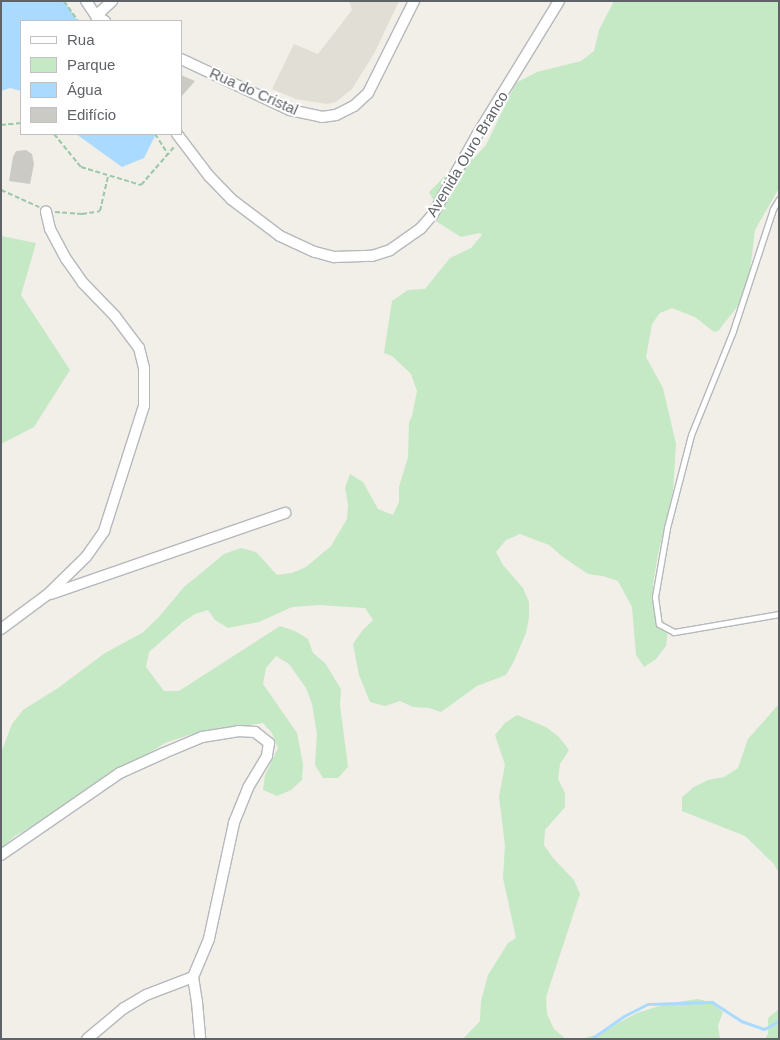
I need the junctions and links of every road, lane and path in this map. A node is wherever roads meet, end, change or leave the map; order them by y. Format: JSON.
{"nodes":[{"id":1,"x":64,"y":1,"type":"edge"},
{"id":2,"x":86,"y":1,"type":"edge"},
{"id":3,"x":112,"y":1,"type":"edge"},
{"id":4,"x":414,"y":1,"type":"edge"},
{"id":5,"x":555,"y":2,"type":"edge"},
{"id":6,"x":77,"y":20,"type":"edge"},
{"id":7,"x":100,"y":20,"type":"edge"},
{"id":8,"x":182,"y":59,"type":"edge"},
{"id":9,"x":20,"y":123,"type":"edge"},
{"id":10,"x":1,"y":125,"type":"edge"},
{"id":11,"x":55,"y":135,"type":"edge"},
{"id":12,"x":156,"y":135,"type":"edge"},
{"id":13,"x":178,"y":135,"type":"edge"},
{"id":14,"x":108,"y":175,"type":"junction"},
{"id":15,"x":1,"y":190,"type":"edge"},
{"id":16,"x":779,"y":200,"type":"edge"},
{"id":17,"x":46,"y":211,"type":"junction"},
{"id":18,"x":285,"y":513,"type":"dead end"},
{"id":19,"x":47,"y":595,"type":"junction"},
{"id":20,"x":779,"y":614,"type":"edge"},
{"id":21,"x":1,"y":629,"type":"edge"},
{"id":22,"x":1,"y":856,"type":"edge"},
{"id":23,"x":193,"y":977,"type":"junction"},
{"id":24,"x":87,"y":1039,"type":"edge"},
{"id":25,"x":200,"y":1039,"type":"edge"}],
"edges":[{"from":1,"to":6,"type":"path"},
{"from":2,"to":7,"type":"street"},
{"from":3,"to":7,"type":"street"},
{"from":4,"to":8,"type":"street","name":"Rua do Cristal"},
{"from":5,"to":13,"type":"street","name":"Avenida Ouro Branco"},
{"from":9,"to":10,"type":"path"},
{"from":11,"to":14,"type":"path"},
{"from":12,"to":14,"type":"path"},
{"from":14,"to":17,"type":"path"},
{"from":15,"to":17,"type":"path"},
{"from":16,"to":20,"type":"lane"},
{"from":17,"to":19,"type":"street"},
{"from":18,"to":19,"type":"street"},
{"from":19,"to":21,"type":"street"},
{"from":22,"to":23,"type":"street"},
{"from":23,"to":24,"type":"street"},
{"from":23,"to":25,"type":"street"}]}
